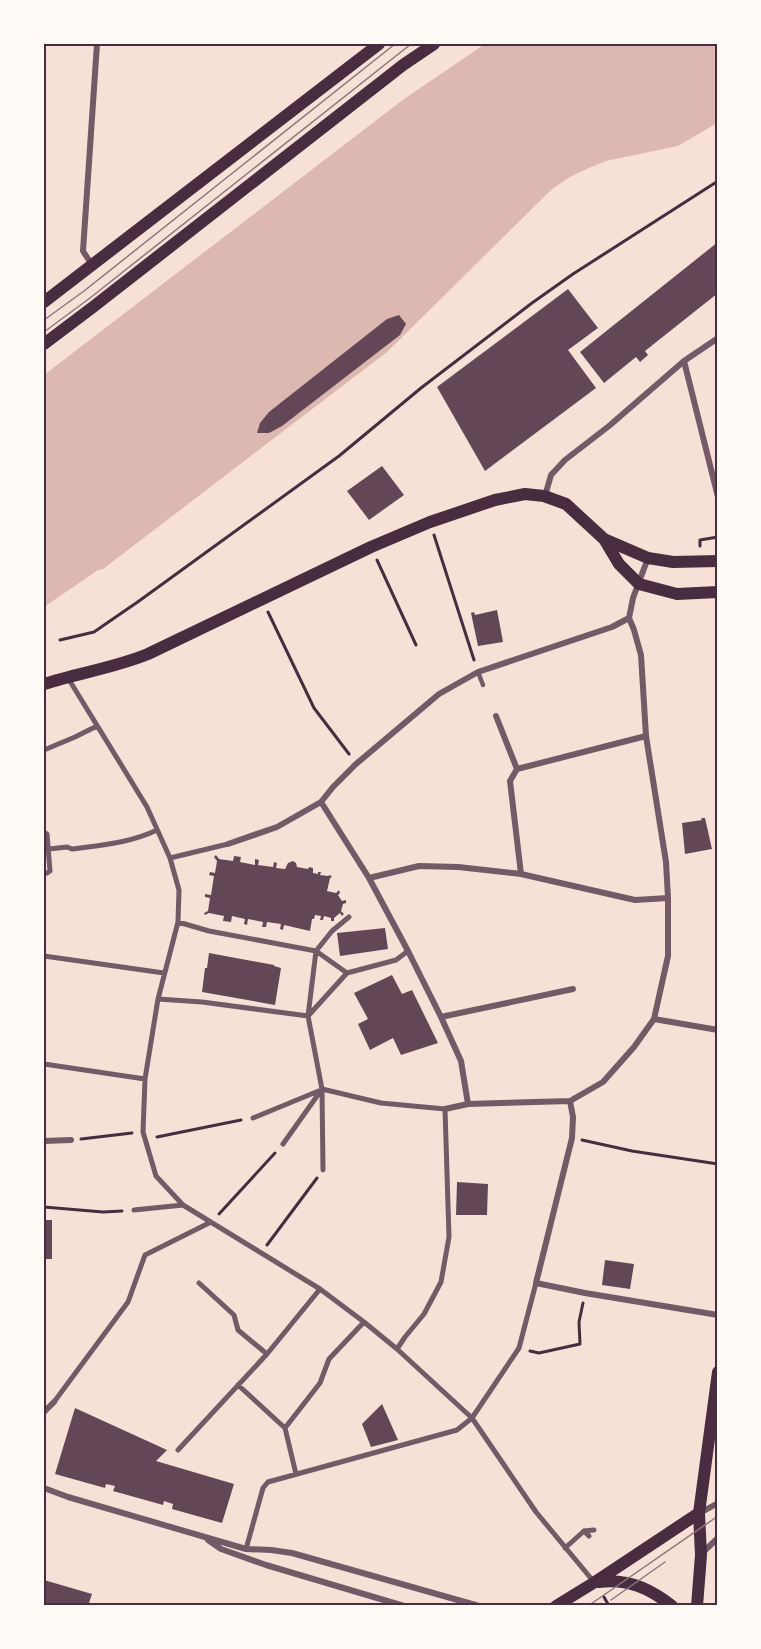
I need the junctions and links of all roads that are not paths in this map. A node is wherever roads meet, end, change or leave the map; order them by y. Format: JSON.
{"nodes":[{"id":1,"x":97,"y":44,"type":"edge"},
{"id":2,"x":379,"y":44,"type":"edge"},
{"id":3,"x":434,"y":44,"type":"edge"},
{"id":4,"x":92,"y":265,"type":"junction"},
{"id":5,"x":44,"y":302,"type":"edge"},
{"id":6,"x":717,"y":338,"type":"edge"},
{"id":7,"x":44,"y":344,"type":"edge"},
{"id":8,"x":684,"y":361,"type":"junction"},
{"id":9,"x":544,"y":496,"type":"junction"},
{"id":10,"x":717,"y":497,"type":"edge"},
{"id":11,"x":604,"y":540,"type":"junction"},
{"id":12,"x":648,"y":558,"type":"junction"},
{"id":13,"x":717,"y":561,"type":"edge"},
{"id":14,"x":639,"y":584,"type":"junction"},
{"id":15,"x":717,"y":592,"type":"edge"},
{"id":16,"x":629,"y":618,"type":"junction"},
{"id":17,"x":478,"y":672,"type":"junction"},
{"id":18,"x":67,"y":676,"type":"junction"},
{"id":19,"x":44,"y":684,"type":"edge"},
{"id":20,"x":483,"y":685,"type":"dead end"},
{"id":21,"x":495,"y":714,"type":"dead end"},
{"id":22,"x":97,"y":726,"type":"junction"},
{"id":23,"x":646,"y":736,"type":"junction"},
{"id":24,"x":44,"y":750,"type":"edge"},
{"id":25,"x":517,"y":769,"type":"junction"},
{"id":26,"x":321,"y":802,"type":"junction"},
{"id":27,"x":157,"y":830,"type":"junction"},
{"id":28,"x":44,"y":832,"type":"edge"},
{"id":29,"x":228,"y":844,"type":"joint"},
{"id":30,"x":49,"y":850,"type":"junction"},
{"id":31,"x":170,"y":858,"type":"junction"},
{"id":32,"x":47,"y":873,"type":"dead end"},
{"id":33,"x":521,"y":874,"type":"junction"},
{"id":34,"x":369,"y":878,"type":"junction"},
{"id":35,"x":668,"y":898,"type":"junction"},
{"id":36,"x":349,"y":917,"type":"dead end"},
{"id":37,"x":178,"y":922,"type":"junction"},
{"id":38,"x":316,"y":951,"type":"junction"},
{"id":39,"x":408,"y":951,"type":"junction"},
{"id":40,"x":44,"y":956,"type":"edge"},
{"id":41,"x":164,"y":973,"type":"junction"},
{"id":42,"x":347,"y":974,"type":"junction"},
{"id":43,"x":573,"y":989,"type":"dead end"},
{"id":44,"x":158,"y":999,"type":"junction"},
{"id":45,"x":308,"y":1016,"type":"junction"},
{"id":46,"x":441,"y":1017,"type":"junction"},
{"id":47,"x":654,"y":1019,"type":"junction"},
{"id":48,"x":717,"y":1030,"type":"edge"},
{"id":49,"x":44,"y":1064,"type":"edge"},
{"id":50,"x":145,"y":1079,"type":"junction"},
{"id":51,"x":322,"y":1089,"type":"junction"},
{"id":52,"x":570,"y":1101,"type":"junction"},
{"id":53,"x":468,"y":1104,"type":"junction"},
{"id":54,"x":446,"y":1109,"type":"junction"},
{"id":55,"x":254,"y":1118,"type":"road end"},
{"id":56,"x":71,"y":1140,"type":"road end"},
{"id":57,"x":44,"y":1141,"type":"edge"},
{"id":58,"x":283,"y":1144,"type":"road end"},
{"id":59,"x":323,"y":1170,"type":"road end"},
{"id":60,"x":183,"y":1205,"type":"junction"},
{"id":61,"x":134,"y":1210,"type":"road end"},
{"id":62,"x":211,"y":1222,"type":"junction"},
{"id":63,"x":177,"y":1239,"type":"junction"},
{"id":64,"x":181,"y":1246,"type":"dead end"},
{"id":65,"x":199,"y":1283,"type":"dead end"},
{"id":66,"x":536,"y":1283,"type":"junction"},
{"id":67,"x":320,"y":1289,"type":"junction"},
{"id":68,"x":717,"y":1315,"type":"edge"},
{"id":69,"x":364,"y":1322,"type":"junction"},
{"id":70,"x":397,"y":1349,"type":"junction"},
{"id":71,"x":267,"y":1354,"type":"junction"},
{"id":72,"x":717,"y":1372,"type":"edge"},
{"id":73,"x":238,"y":1385,"type":"junction"},
{"id":74,"x":54,"y":1402,"type":"joint"},
{"id":75,"x":44,"y":1412,"type":"edge"},
{"id":76,"x":472,"y":1418,"type":"junction"},
{"id":77,"x":285,"y":1428,"type":"junction"},
{"id":78,"x":178,"y":1450,"type":"dead end"},
{"id":79,"x":296,"y":1474,"type":"junction"},
{"id":80,"x":44,"y":1488,"type":"edge"},
{"id":81,"x":717,"y":1503,"type":"edge"},
{"id":82,"x":699,"y":1513,"type":"junction"},
{"id":83,"x":594,"y":1530,"type":"dead end"},
{"id":84,"x":584,"y":1531,"type":"junction"},
{"id":85,"x":202,"y":1536,"type":"junction"},
{"id":86,"x":589,"y":1536,"type":"dead end"},
{"id":87,"x":717,"y":1538,"type":"edge"},
{"id":88,"x":565,"y":1548,"type":"junction"},
{"id":89,"x":246,"y":1549,"type":"junction"},
{"id":90,"x":701,"y":1555,"type":"junction"},
{"id":91,"x":595,"y":1582,"type":"junction"},
{"id":92,"x":404,"y":1605,"type":"edge"},
{"id":93,"x":479,"y":1605,"type":"edge"},
{"id":94,"x":555,"y":1605,"type":"edge"},
{"id":95,"x":672,"y":1605,"type":"edge"},
{"id":96,"x":697,"y":1605,"type":"edge"}],
"edges":[{"from":1,"to":4,"type":"street"},
{"from":2,"to":4,"type":"main road"},
{"from":3,"to":7,"type":"main road"},
{"from":4,"to":5,"type":"main road"},
{"from":6,"to":8,"type":"street"},
{"from":8,"to":9,"type":"street"},
{"from":8,"to":10,"type":"street"},
{"from":9,"to":11,"type":"main road"},
{"from":9,"to":18,"type":"main road"},
{"from":11,"to":12,"type":"main road"},
{"from":11,"to":14,"type":"main road"},
{"from":12,"to":13,"type":"main road"},
{"from":12,"to":14,"type":"street"},
{"from":14,"to":15,"type":"main road"},
{"from":14,"to":16,"type":"street"},
{"from":16,"to":17,"type":"street"},
{"from":16,"to":23,"type":"street"},
{"from":17,"to":20,"type":"lane"},
{"from":17,"to":26,"type":"street"},
{"from":18,"to":19,"type":"main road"},
{"from":18,"to":22,"type":"street"},
{"from":21,"to":25,"type":"street"},
{"from":22,"to":24,"type":"street"},
{"from":22,"to":27,"type":"street"},
{"from":23,"to":25,"type":"street"},
{"from":23,"to":35,"type":"street"},
{"from":25,"to":33,"type":"street"},
{"from":26,"to":29,"type":"street"},
{"from":26,"to":34,"type":"street"},
{"from":27,"to":30,"type":"street"},
{"from":27,"to":31,"type":"street"},
{"from":28,"to":30,"type":"street"},
{"from":29,"to":31,"type":"street"},
{"from":30,"to":32,"type":"street"},
{"from":31,"to":37,"type":"street"},
{"from":33,"to":34,"type":"street"},
{"from":33,"to":35,"type":"street"},
{"from":34,"to":39,"type":"street"},
{"from":35,"to":47,"type":"street"},
{"from":36,"to":38,"type":"street"},
{"from":37,"to":38,"type":"street"},
{"from":37,"to":41,"type":"street"},
{"from":38,"to":42,"type":"street"},
{"from":38,"to":45,"type":"street"},
{"from":39,"to":42,"type":"street"},
{"from":39,"to":46,"type":"street"},
{"from":40,"to":41,"type":"street"},
{"from":41,"to":44,"type":"street"},
{"from":42,"to":45,"type":"street"},
{"from":43,"to":46,"type":"street"},
{"from":44,"to":45,"type":"street"},
{"from":44,"to":50,"type":"street"},
{"from":45,"to":51,"type":"street"},
{"from":46,"to":53,"type":"street"},
{"from":47,"to":48,"type":"street"},
{"from":47,"to":52,"type":"street"},
{"from":49,"to":50,"type":"street"},
{"from":50,"to":60,"type":"street"},
{"from":51,"to":54,"type":"street"},
{"from":51,"to":55,"type":"street"},
{"from":51,"to":58,"type":"street"},
{"from":51,"to":59,"type":"street"},
{"from":52,"to":53,"type":"street"},
{"from":52,"to":66,"type":"street"},
{"from":53,"to":54,"type":"street"},
{"from":54,"to":70,"type":"street"},
{"from":56,"to":57,"type":"street"},
{"from":60,"to":61,"type":"street"},
{"from":60,"to":62,"type":"street"},
{"from":62,"to":63,"type":"street"},
{"from":62,"to":67,"type":"street"},
{"from":63,"to":64,"type":"street"},
{"from":63,"to":74,"type":"street"},
{"from":65,"to":71,"type":"street"},
{"from":66,"to":68,"type":"street"},
{"from":66,"to":76,"type":"street"},
{"from":67,"to":69,"type":"street"},
{"from":67,"to":71,"type":"street"},
{"from":69,"to":70,"type":"street"},
{"from":69,"to":77,"type":"street"},
{"from":70,"to":76,"type":"street"},
{"from":71,"to":73,"type":"street"},
{"from":72,"to":82,"type":"main road"},
{"from":73,"to":77,"type":"street"},
{"from":73,"to":78,"type":"street"},
{"from":74,"to":75,"type":"street"},
{"from":76,"to":79,"type":"street"},
{"from":76,"to":88,"type":"street"},
{"from":77,"to":79,"type":"street"},
{"from":79,"to":89,"type":"street"},
{"from":80,"to":85,"type":"street"},
{"from":81,"to":82,"type":"street"},
{"from":82,"to":90,"type":"main road"},
{"from":82,"to":91,"type":"main road"},
{"from":83,"to":84,"type":"street"},
{"from":84,"to":86,"type":"street"},
{"from":84,"to":88,"type":"street"},
{"from":85,"to":89,"type":"street"},
{"from":85,"to":92,"type":"street"},
{"from":87,"to":90,"type":"street"},
{"from":88,"to":91,"type":"street"},
{"from":89,"to":93,"type":"street"},
{"from":90,"to":96,"type":"main road"},
{"from":91,"to":94,"type":"main road"},
{"from":91,"to":95,"type":"main road"}]}
